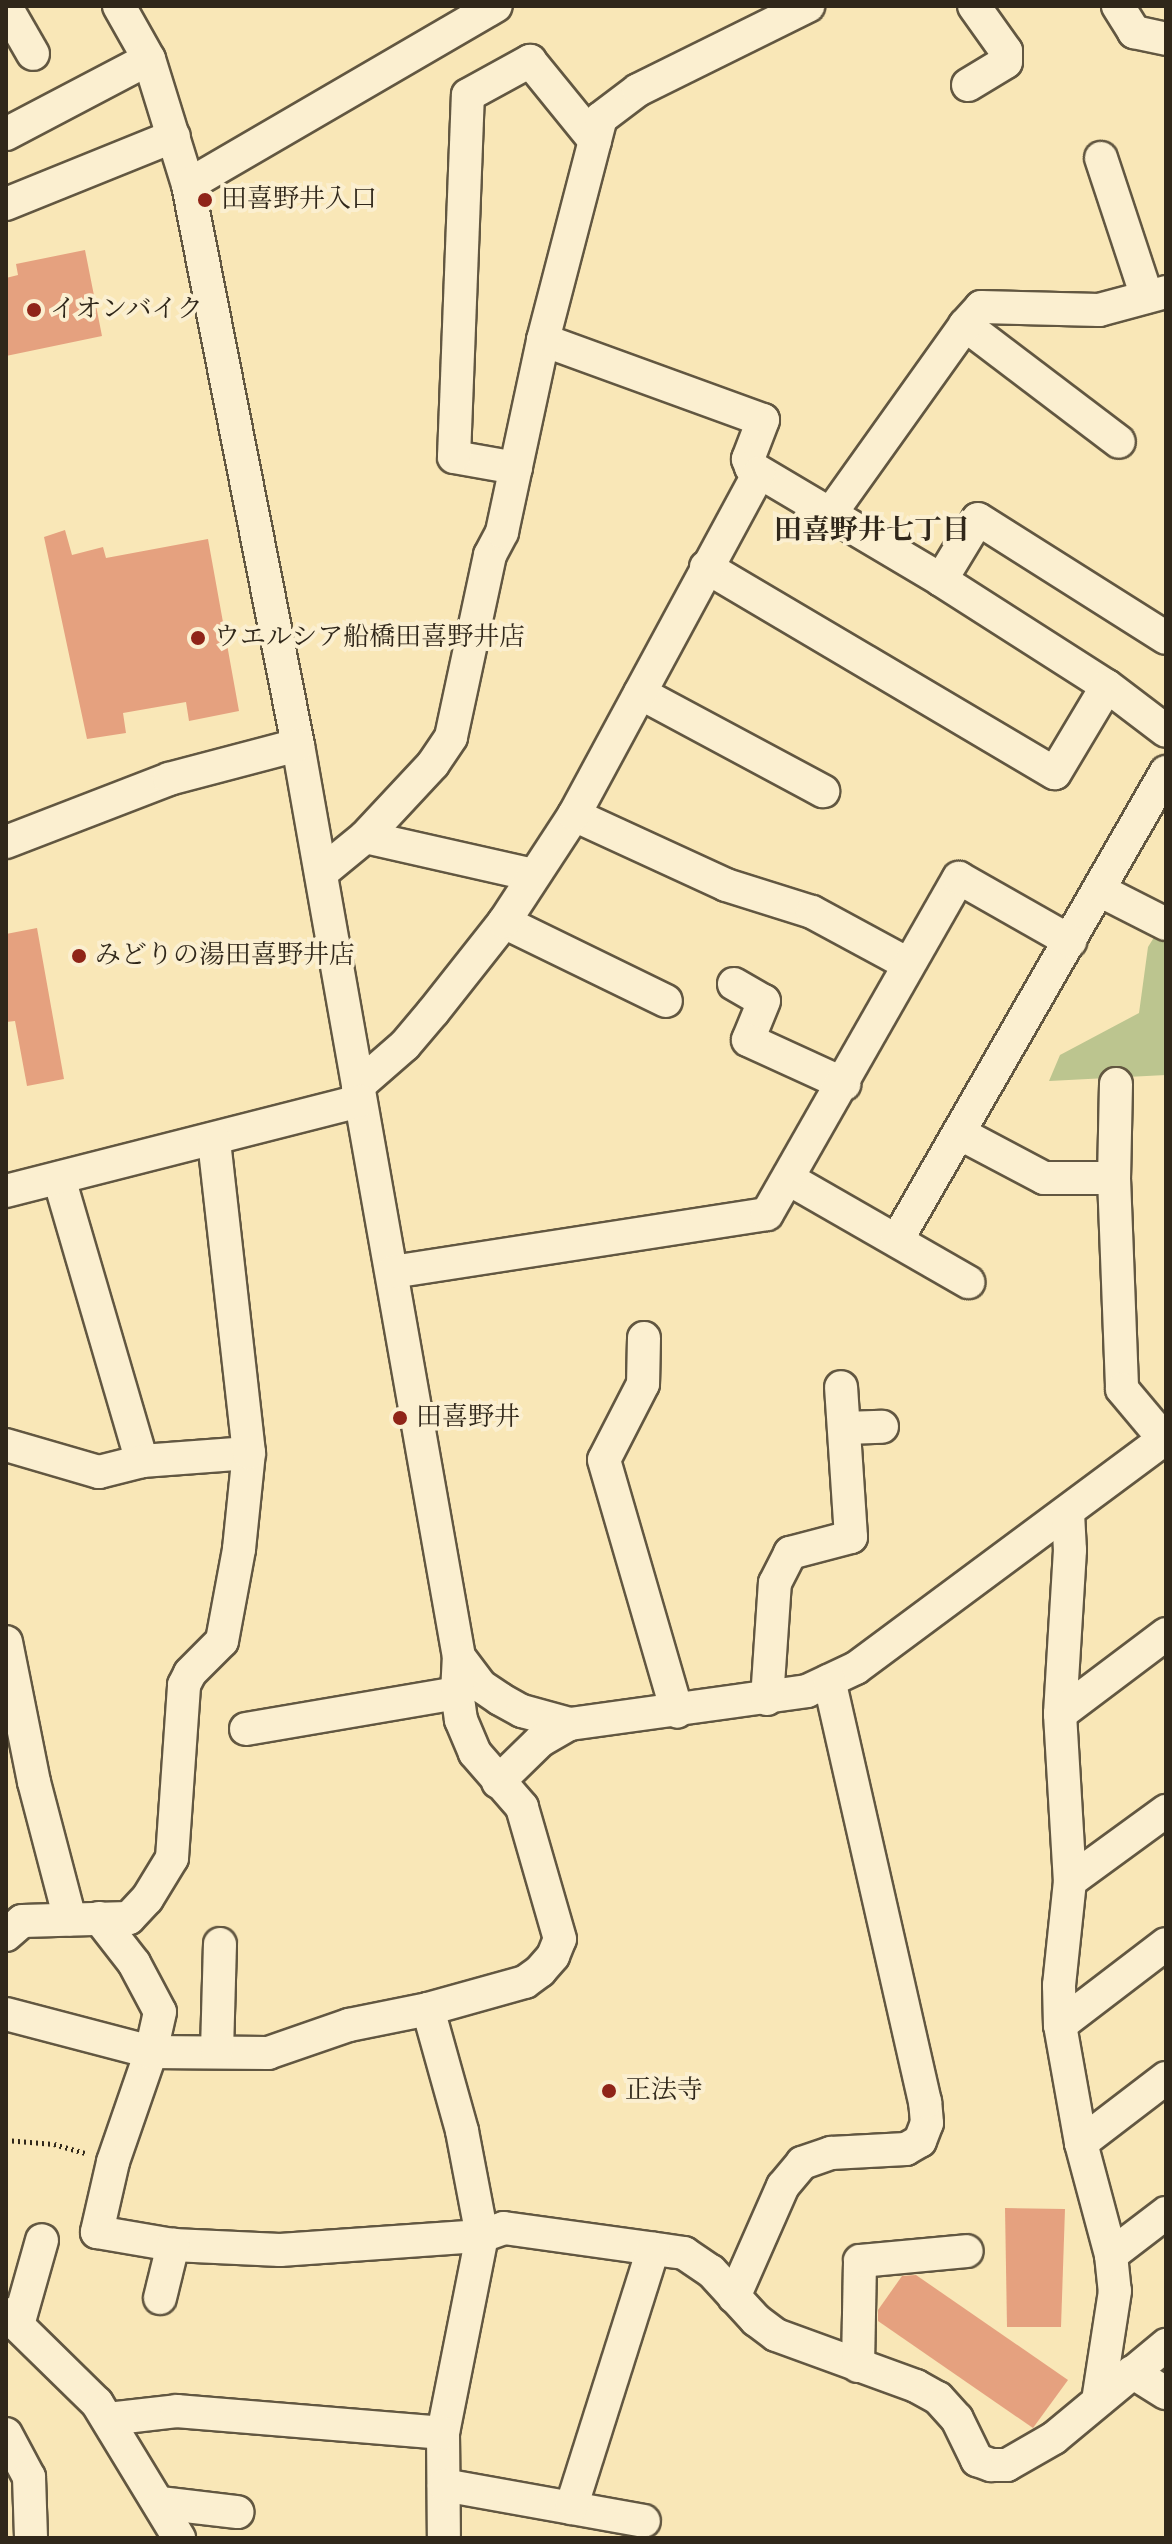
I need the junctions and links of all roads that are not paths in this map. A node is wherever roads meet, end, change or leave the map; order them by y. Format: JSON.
{"nodes":[{"id":1,"x":496,"y":6,"type":"edge"},
{"id":2,"x":808,"y":6,"type":"edge"},
{"id":3,"x":974,"y":6,"type":"edge"},
{"id":4,"x":1118,"y":6,"type":"edge"},
{"id":5,"x":6,"y":7,"type":"edge"},
{"id":6,"x":122,"y":7,"type":"edge"},
{"id":7,"x":1166,"y":39,"type":"edge"},
{"id":8,"x":33,"y":54,"type":"dead end"},
{"id":9,"x":149,"y":59,"type":"junction"},
{"id":10,"x":968,"y":85,"type":"dead end"},
{"id":11,"x":6,"y":134,"type":"edge"},
{"id":12,"x":174,"y":136,"type":"junction"},
{"id":13,"x":595,"y":141,"type":"junction"},
{"id":14,"x":1101,"y":158,"type":"dead end"},
{"id":15,"x":188,"y":185,"type":"junction"},
{"id":16,"x":6,"y":204,"type":"edge"},
{"id":17,"x":1157,"y":295,"type":"edge"},
{"id":18,"x":965,"y":325,"type":"junction"},
{"id":19,"x":543,"y":340,"type":"junction"},
{"id":20,"x":1119,"y":442,"type":"dead end"},
{"id":21,"x":516,"y":468,"type":"junction"},
{"id":22,"x":759,"y":473,"type":"junction"},
{"id":23,"x":831,"y":513,"type":"junction"},
{"id":24,"x":706,"y":567,"type":"junction"},
{"id":25,"x":941,"y":580,"type":"junction"},
{"id":26,"x":1166,"y":638,"type":"edge"},
{"id":27,"x":1107,"y":686,"type":"junction"},
{"id":28,"x":640,"y":693,"type":"junction"},
{"id":29,"x":1166,"y":731,"type":"edge"},
{"id":30,"x":298,"y":745,"type":"junction"},
{"id":31,"x":1166,"y":772,"type":"edge"},
{"id":32,"x":823,"y":791,"type":"dead end"},
{"id":33,"x":574,"y":815,"type":"junction"},
{"id":34,"x":365,"y":837,"type":"junction"},
{"id":35,"x":6,"y":842,"type":"edge"},
{"id":36,"x":321,"y":873,"type":"junction"},
{"id":37,"x":534,"y":875,"type":"junction"},
{"id":38,"x":1099,"y":890,"type":"junction"},
{"id":39,"x":504,"y":922,"type":"junction"},
{"id":40,"x":1166,"y":924,"type":"edge"},
{"id":41,"x":1070,"y":941,"type":"junction"},
{"id":42,"x":908,"y":964,"type":"junction"},
{"id":43,"x":734,"y":984,"type":"dead end"},
{"id":44,"x":666,"y":1001,"type":"dead end"},
{"id":45,"x":844,"y":1084,"type":"junction"},
{"id":46,"x":1116,"y":1084,"type":"dead end"},
{"id":47,"x":359,"y":1094,"type":"junction"},
{"id":48,"x":959,"y":1133,"type":"junction"},
{"id":49,"x":214,"y":1139,"type":"junction"},
{"id":50,"x":59,"y":1178,"type":"junction"},
{"id":51,"x":1114,"y":1178,"type":"junction"},
{"id":52,"x":789,"y":1179,"type":"junction"},
{"id":53,"x":6,"y":1191,"type":"edge"},
{"id":54,"x":897,"y":1240,"type":"junction"},
{"id":55,"x":392,"y":1272,"type":"junction"},
{"id":56,"x":968,"y":1282,"type":"dead end"},
{"id":57,"x":644,"y":1338,"type":"dead end"},
{"id":58,"x":841,"y":1387,"type":"dead end"},
{"id":59,"x":882,"y":1427,"type":"dead end"},
{"id":60,"x":844,"y":1428,"type":"junction"},
{"id":61,"x":1165,"y":1438,"type":"edge"},
{"id":62,"x":6,"y":1445,"type":"edge"},
{"id":63,"x":249,"y":1453,"type":"junction"},
{"id":64,"x":142,"y":1461,"type":"junction"},
{"id":65,"x":1068,"y":1513,"type":"junction"},
{"id":66,"x":1166,"y":1634,"type":"edge"},
{"id":67,"x":6,"y":1642,"type":"edge"},
{"id":68,"x":459,"y":1657,"type":"junction"},
{"id":69,"x":829,"y":1681,"type":"junction"},
{"id":70,"x":457,"y":1693,"type":"junction"},
{"id":71,"x":767,"y":1699,"type":"junction"},
{"id":72,"x":677,"y":1712,"type":"junction"},
{"id":73,"x":1060,"y":1714,"type":"junction"},
{"id":74,"x":570,"y":1724,"type":"junction"},
{"id":75,"x":246,"y":1729,"type":"dead end"},
{"id":76,"x":498,"y":1782,"type":"junction"},
{"id":77,"x":1166,"y":1811,"type":"edge"},
{"id":78,"x":1070,"y":1881,"type":"junction"},
{"id":79,"x":84,"y":1918,"type":"junction"},
{"id":80,"x":7,"y":1932,"type":"edge"},
{"id":81,"x":220,"y":1944,"type":"dead end"},
{"id":82,"x":1166,"y":1944,"type":"edge"},
{"id":83,"x":428,"y":2009,"type":"junction"},
{"id":84,"x":6,"y":2014,"type":"edge"},
{"id":85,"x":1060,"y":2025,"type":"junction"},
{"id":86,"x":217,"y":2051,"type":"junction"},
{"id":87,"x":151,"y":2052,"type":"junction"},
{"id":88,"x":1166,"y":2078,"type":"edge"},
{"id":89,"x":1081,"y":2143,"type":"junction"},
{"id":90,"x":1166,"y":2213,"type":"edge"},
{"id":91,"x":482,"y":2236,"type":"junction"},
{"id":92,"x":42,"y":2240,"type":"dead end"},
{"id":93,"x":173,"y":2245,"type":"junction"},
{"id":94,"x":653,"y":2249,"type":"junction"},
{"id":95,"x":967,"y":2251,"type":"dead end"},
{"id":96,"x":1111,"y":2255,"type":"junction"},
{"id":97,"x":734,"y":2297,"type":"junction"},
{"id":98,"x":160,"y":2298,"type":"dead end"},
{"id":99,"x":12,"y":2319,"type":"edge"},
{"id":100,"x":1166,"y":2345,"type":"edge"},
{"id":101,"x":858,"y":2366,"type":"junction"},
{"id":102,"x":1132,"y":2372,"type":"junction"},
{"id":103,"x":1166,"y":2393,"type":"edge"},
{"id":104,"x":1098,"y":2401,"type":"junction"},
{"id":105,"x":108,"y":2419,"type":"junction"},
{"id":106,"x":443,"y":2433,"type":"junction"},
{"id":107,"x":6,"y":2434,"type":"edge"},
{"id":108,"x":444,"y":2485,"type":"junction"},
{"id":109,"x":160,"y":2503,"type":"junction"},
{"id":110,"x":571,"y":2508,"type":"junction"},
{"id":111,"x":237,"y":2512,"type":"dead end"},
{"id":112,"x":644,"y":2521,"type":"dead end"},
{"id":113,"x":31,"y":2538,"type":"edge"},
{"id":114,"x":179,"y":2538,"type":"edge"},
{"id":115,"x":444,"y":2538,"type":"edge"}],
"edges":[{"from":1,"to":15,"type":"street"},
{"from":2,"to":13,"type":"street"},
{"from":3,"to":10,"type":"street"},
{"from":4,"to":7,"type":"street"},
{"from":5,"to":8,"type":"street"},
{"from":6,"to":9,"type":"street"},
{"from":9,"to":11,"type":"street"},
{"from":9,"to":12,"type":"street"},
{"from":12,"to":15,"type":"street"},
{"from":12,"to":16,"type":"street"},
{"from":13,"to":19,"type":"street"},
{"from":13,"to":21,"type":"street"},
{"from":14,"to":17,"type":"street"},
{"from":15,"to":30,"type":"street"},
{"from":17,"to":18,"type":"street"},
{"from":18,"to":20,"type":"street"},
{"from":18,"to":23,"type":"street"},
{"from":19,"to":21,"type":"street"},
{"from":19,"to":22,"type":"street"},
{"from":21,"to":34,"type":"street"},
{"from":22,"to":23,"type":"street"},
{"from":22,"to":24,"type":"street"},
{"from":23,"to":25,"type":"street"},
{"from":24,"to":27,"type":"street"},
{"from":24,"to":28,"type":"street"},
{"from":25,"to":26,"type":"street"},
{"from":25,"to":27,"type":"street"},
{"from":27,"to":29,"type":"street"},
{"from":28,"to":32,"type":"street"},
{"from":28,"to":33,"type":"street"},
{"from":30,"to":35,"type":"street"},
{"from":30,"to":36,"type":"street"},
{"from":31,"to":38,"type":"street"},
{"from":33,"to":37,"type":"street"},
{"from":33,"to":42,"type":"street"},
{"from":34,"to":36,"type":"street"},
{"from":34,"to":37,"type":"street"},
{"from":36,"to":47,"type":"street"},
{"from":37,"to":39,"type":"street"},
{"from":38,"to":40,"type":"street"},
{"from":38,"to":41,"type":"street"},
{"from":39,"to":44,"type":"street"},
{"from":39,"to":47,"type":"street"},
{"from":41,"to":42,"type":"street"},
{"from":41,"to":48,"type":"street"},
{"from":42,"to":45,"type":"street"},
{"from":43,"to":45,"type":"street"},
{"from":45,"to":52,"type":"street"},
{"from":46,"to":51,"type":"street"},
{"from":47,"to":49,"type":"street"},
{"from":47,"to":55,"type":"street"},
{"from":48,"to":51,"type":"street"},
{"from":48,"to":54,"type":"street"},
{"from":49,"to":50,"type":"street"},
{"from":49,"to":63,"type":"street"},
{"from":50,"to":53,"type":"street"},
{"from":50,"to":64,"type":"street"},
{"from":51,"to":61,"type":"street"},
{"from":52,"to":54,"type":"street"},
{"from":52,"to":55,"type":"street"},
{"from":54,"to":56,"type":"street"},
{"from":55,"to":68,"type":"street"},
{"from":57,"to":72,"type":"street"},
{"from":58,"to":60,"type":"street"},
{"from":59,"to":60,"type":"street"},
{"from":60,"to":71,"type":"street"},
{"from":61,"to":65,"type":"street"},
{"from":62,"to":64,"type":"street"},
{"from":63,"to":64,"type":"street"},
{"from":63,"to":79,"type":"street"},
{"from":65,"to":69,"type":"street"},
{"from":65,"to":73,"type":"street"},
{"from":66,"to":73,"type":"street"},
{"from":67,"to":79,"type":"street"},
{"from":68,"to":70,"type":"street"},
{"from":68,"to":74,"type":"street"},
{"from":69,"to":71,"type":"street"},
{"from":69,"to":97,"type":"street"},
{"from":70,"to":75,"type":"street"},
{"from":70,"to":76,"type":"street"},
{"from":71,"to":72,"type":"street"},
{"from":72,"to":74,"type":"street"},
{"from":73,"to":78,"type":"street"},
{"from":74,"to":76,"type":"street"},
{"from":76,"to":83,"type":"street"},
{"from":77,"to":78,"type":"street"},
{"from":78,"to":85,"type":"street"},
{"from":79,"to":80,"type":"street"},
{"from":79,"to":87,"type":"street"},
{"from":81,"to":86,"type":"street"},
{"from":82,"to":85,"type":"street"},
{"from":83,"to":86,"type":"street"},
{"from":83,"to":91,"type":"street"},
{"from":84,"to":87,"type":"street"},
{"from":85,"to":89,"type":"street"},
{"from":86,"to":87,"type":"street"},
{"from":87,"to":93,"type":"street"},
{"from":88,"to":89,"type":"street"},
{"from":89,"to":96,"type":"street"},
{"from":90,"to":96,"type":"street"},
{"from":91,"to":93,"type":"street"},
{"from":91,"to":94,"type":"street"},
{"from":91,"to":106,"type":"street"},
{"from":92,"to":99,"type":"street"},
{"from":93,"to":98,"type":"street"},
{"from":94,"to":97,"type":"street"},
{"from":94,"to":110,"type":"street"},
{"from":95,"to":101,"type":"street"},
{"from":96,"to":104,"type":"street"},
{"from":97,"to":101,"type":"street"},
{"from":99,"to":105,"type":"street"},
{"from":100,"to":102,"type":"street"},
{"from":101,"to":104,"type":"street"},
{"from":102,"to":103,"type":"street"},
{"from":102,"to":104,"type":"street"},
{"from":105,"to":106,"type":"street"},
{"from":105,"to":109,"type":"street"},
{"from":106,"to":108,"type":"street"},
{"from":107,"to":113,"type":"street"},
{"from":108,"to":110,"type":"street"},
{"from":108,"to":115,"type":"street"},
{"from":109,"to":111,"type":"street"},
{"from":109,"to":114,"type":"street"},
{"from":110,"to":112,"type":"street"}]}
